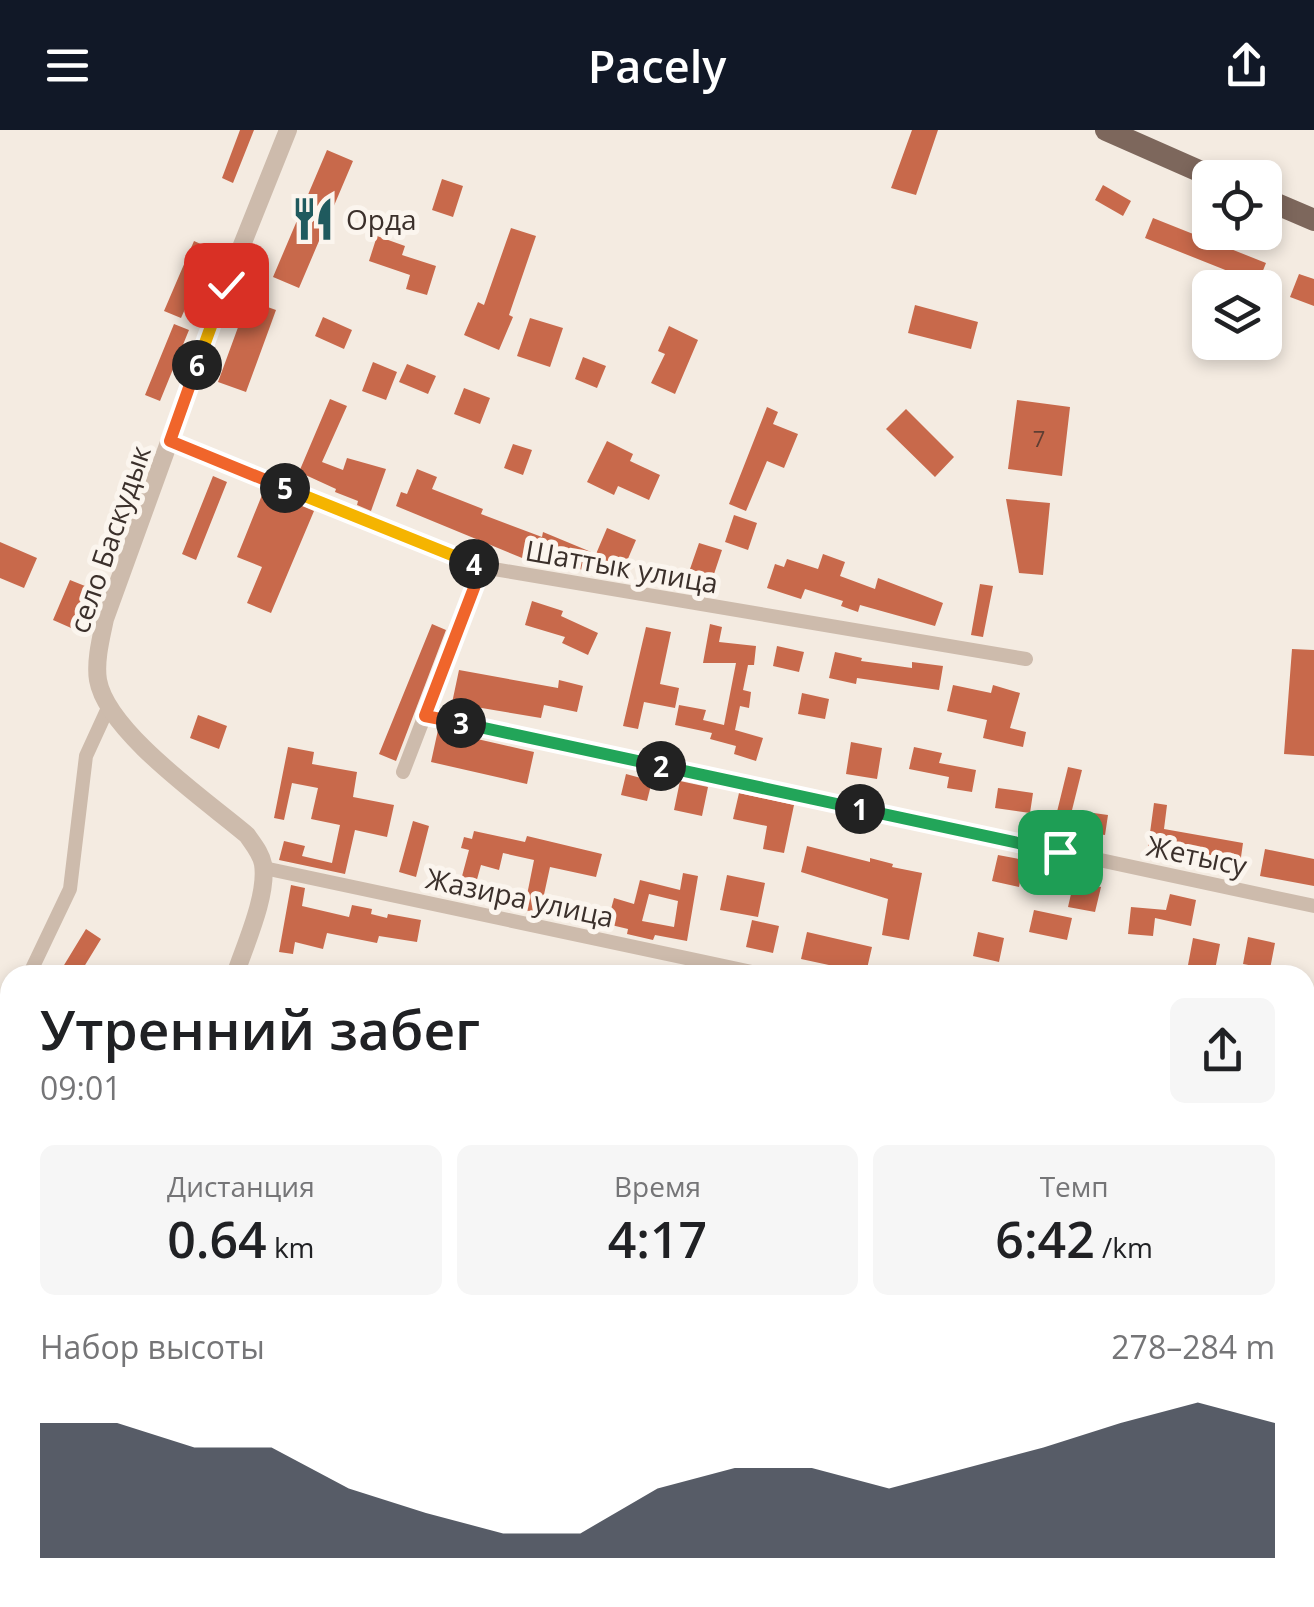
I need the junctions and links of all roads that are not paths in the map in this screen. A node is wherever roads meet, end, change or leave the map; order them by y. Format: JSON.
{"nodes":[{"id":1,"x":288,"y":130,"type":"edge"},
{"id":2,"x":1106,"y":130,"type":"edge"},
{"id":3,"x":1192,"y":168,"type":"edge"},
{"id":4,"x":1282,"y":206,"type":"edge"},
{"id":5,"x":1314,"y":220,"type":"edge"},
{"id":6,"x":170,"y":441,"type":"junction"},
{"id":7,"x":482,"y":567,"type":"junction"},
{"id":8,"x":1026,"y":659,"type":"dead end"},
{"id":9,"x":108,"y":708,"type":"junction"},
{"id":10,"x":425,"y":716,"type":"junction"},
{"id":11,"x":403,"y":772,"type":"dead end"},
{"id":12,"x":264,"y":868,"type":"junction"},
{"id":13,"x":1314,"y":906,"type":"edge"},
{"id":14,"x":34,"y":965,"type":"edge"},
{"id":15,"x":238,"y":965,"type":"edge"},
{"id":16,"x":719,"y":965,"type":"edge"}],
"edges":[{"from":1,"to":6,"type":"street","name":"село Баскудык"},
{"from":2,"to":3,"type":"main road"},
{"from":4,"to":5,"type":"main road"},
{"from":6,"to":7,"type":"street","name":"Шаттык улица"},
{"from":6,"to":9,"type":"street","name":"село Баскудык"},
{"from":7,"to":8,"type":"street","name":"Шаттык улица"},
{"from":7,"to":10,"type":"street"},
{"from":9,"to":12,"type":"street"},
{"from":9,"to":14,"type":"street"},
{"from":10,"to":11,"type":"street"},
{"from":10,"to":13,"type":"street","name":"Жетысу"},
{"from":12,"to":15,"type":"street"},
{"from":12,"to":16,"type":"street","name":"Жазира улица"}]}
